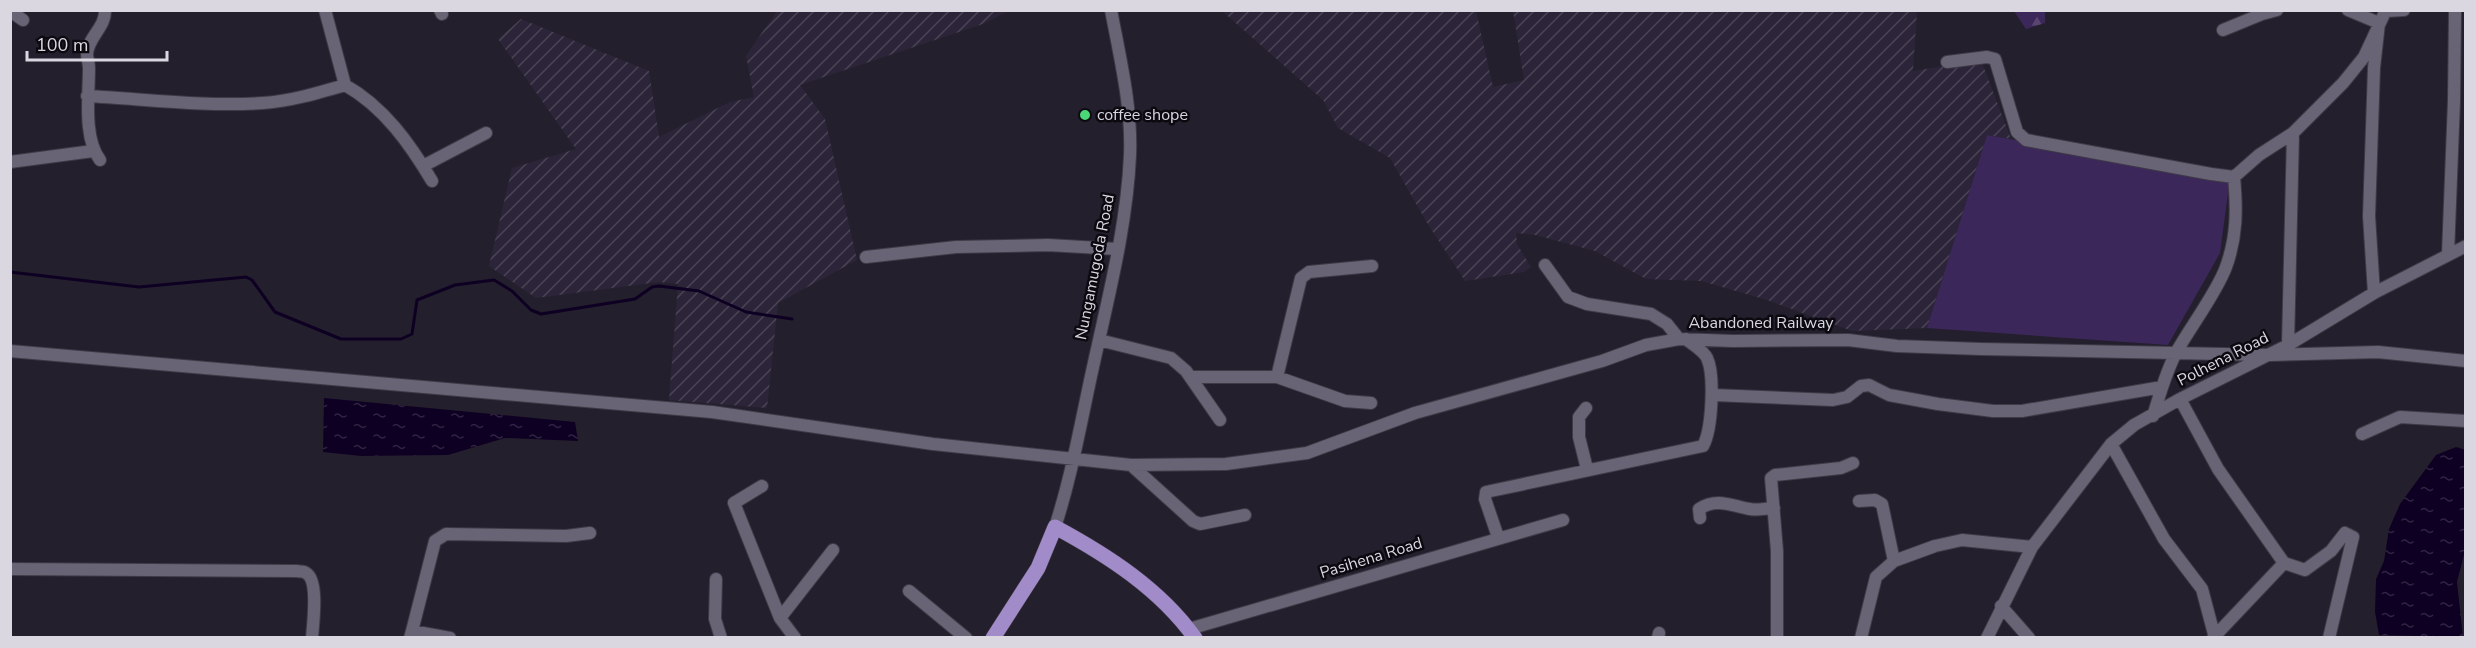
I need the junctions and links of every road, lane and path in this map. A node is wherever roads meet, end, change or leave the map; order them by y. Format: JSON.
{"nodes":[{"id":1,"x":105,"y":10,"type":"edge"},
{"id":2,"x":325,"y":10,"type":"edge"},
{"id":3,"x":1112,"y":10,"type":"edge"},
{"id":4,"x":2277,"y":10,"type":"edge"},
{"id":5,"x":2348,"y":10,"type":"edge"},
{"id":6,"x":2404,"y":10,"type":"edge"},
{"id":7,"x":2456,"y":10,"type":"edge"},
{"id":8,"x":10,"y":11,"type":"edge"},
{"id":9,"x":2386,"y":11,"type":"edge"},
{"id":10,"x":2261,"y":12,"type":"edge"},
{"id":11,"x":23,"y":20,"type":"dead end"},
{"id":12,"x":2379,"y":23,"type":"junction"},
{"id":13,"x":2223,"y":30,"type":"dead end"},
{"id":14,"x":1947,"y":62,"type":"dead end"},
{"id":15,"x":345,"y":85,"type":"junction"},
{"id":16,"x":87,"y":96,"type":"junction"},
{"id":17,"x":486,"y":133,"type":"dead end"},
{"id":18,"x":2293,"y":133,"type":"junction"},
{"id":19,"x":10,"y":162,"type":"edge"},
{"id":20,"x":423,"y":166,"type":"junction"},
{"id":21,"x":2234,"y":177,"type":"junction"},
{"id":22,"x":432,"y":181,"type":"dead end"},
{"id":23,"x":2466,"y":246,"type":"edge"},
{"id":24,"x":1117,"y":249,"type":"junction"},
{"id":25,"x":2448,"y":254,"type":"junction"},
{"id":26,"x":866,"y":257,"type":"dead end"},
{"id":27,"x":1545,"y":265,"type":"dead end"},
{"id":28,"x":1372,"y":266,"type":"dead end"},
{"id":29,"x":2374,"y":293,"type":"junction"},
{"id":30,"x":1683,"y":339,"type":"junction"},
{"id":31,"x":1099,"y":340,"type":"junction"},
{"id":32,"x":2288,"y":345,"type":"junction"},
{"id":33,"x":10,"y":351,"type":"edge"},
{"id":34,"x":2176,"y":353,"type":"junction"},
{"id":35,"x":2270,"y":355,"type":"junction"},
{"id":36,"x":2466,"y":361,"type":"edge"},
{"id":37,"x":1190,"y":377,"type":"junction"},
{"id":38,"x":1278,"y":377,"type":"junction"},
{"id":39,"x":2162,"y":387,"type":"junction"},
{"id":40,"x":1714,"y":394,"type":"junction"},
{"id":41,"x":2180,"y":399,"type":"junction"},
{"id":42,"x":1371,"y":403,"type":"dead end"},
{"id":43,"x":1586,"y":408,"type":"dead end"},
{"id":44,"x":2153,"y":416,"type":"junction"},
{"id":45,"x":1220,"y":420,"type":"dead end"},
{"id":46,"x":2466,"y":421,"type":"edge"},
{"id":47,"x":2362,"y":434,"type":"dead end"},
{"id":48,"x":2110,"y":444,"type":"junction"},
{"id":49,"x":1075,"y":457,"type":"junction"},
{"id":50,"x":1853,"y":463,"type":"dead end"},
{"id":51,"x":1131,"y":465,"type":"junction"},
{"id":52,"x":1587,"y":469,"type":"junction"},
{"id":53,"x":762,"y":486,"type":"dead end"},
{"id":54,"x":1859,"y":501,"type":"dead end"},
{"id":55,"x":1774,"y":508,"type":"junction"},
{"id":56,"x":1245,"y":515,"type":"dead end"},
{"id":57,"x":1700,"y":518,"type":"dead end"},
{"id":58,"x":1563,"y":520,"type":"dead end"},
{"id":59,"x":1055,"y":527,"type":"junction"},
{"id":60,"x":590,"y":532,"type":"dead end"},
{"id":61,"x":1498,"y":537,"type":"junction"},
{"id":62,"x":2032,"y":546,"type":"junction"},
{"id":63,"x":833,"y":550,"type":"dead end"},
{"id":64,"x":1894,"y":561,"type":"junction"},
{"id":65,"x":2284,"y":563,"type":"junction"},
{"id":66,"x":10,"y":569,"type":"edge"},
{"id":67,"x":716,"y":579,"type":"dead end"},
{"id":68,"x":909,"y":591,"type":"dead end"},
{"id":69,"x":2001,"y":606,"type":"junction"},
{"id":70,"x":780,"y":618,"type":"junction"},
{"id":71,"x":1192,"y":633,"type":"edge"},
{"id":72,"x":411,"y":634,"type":"edge"},
{"id":73,"x":2215,"y":637,"type":"edge"},
{"id":74,"x":312,"y":638,"type":"edge"},
{"id":75,"x":450,"y":638,"type":"edge"},
{"id":76,"x":722,"y":638,"type":"edge"},
{"id":77,"x":795,"y":638,"type":"edge"},
{"id":78,"x":966,"y":638,"type":"edge"},
{"id":79,"x":993,"y":638,"type":"edge"},
{"id":80,"x":1777,"y":638,"type":"edge"},
{"id":81,"x":1861,"y":638,"type":"edge"},
{"id":82,"x":1987,"y":638,"type":"edge"},
{"id":83,"x":2029,"y":638,"type":"edge"},
{"id":84,"x":2329,"y":638,"type":"edge"}],
"edges":[{"from":1,"to":16,"type":"street"},
{"from":2,"to":15,"type":"street"},
{"from":3,"to":24,"type":"street","name":"Nungamugoda Road"},
{"from":4,"to":10,"type":"street"},
{"from":5,"to":12,"type":"street"},
{"from":6,"to":9,"type":"street"},
{"from":7,"to":25,"type":"street"},
{"from":8,"to":11,"type":"street"},
{"from":9,"to":12,"type":"street"},
{"from":10,"to":13,"type":"street"},
{"from":12,"to":18,"type":"street"},
{"from":12,"to":29,"type":"street"},
{"from":14,"to":21,"type":"street"},
{"from":15,"to":16,"type":"street"},
{"from":15,"to":20,"type":"street"},
{"from":16,"to":19,"type":"street"},
{"from":17,"to":20,"type":"street"},
{"from":18,"to":21,"type":"street"},
{"from":18,"to":32,"type":"street"},
{"from":20,"to":22,"type":"street"},
{"from":21,"to":34,"type":"street"},
{"from":23,"to":25,"type":"street","name":"Polhena Road"},
{"from":24,"to":26,"type":"street"},
{"from":24,"to":31,"type":"street","name":"Nungamugoda Road"},
{"from":25,"to":29,"type":"street","name":"Polhena Road"},
{"from":27,"to":30,"type":"street"},
{"from":28,"to":38,"type":"street"},
{"from":29,"to":32,"type":"street","name":"Polhena Road"},
{"from":30,"to":34,"type":"street","name":"Abandoned Railway"},
{"from":30,"to":40,"type":"street"},
{"from":30,"to":51,"type":"street","name":"Abandoned Railway"},
{"from":31,"to":37,"type":"street"},
{"from":31,"to":49,"type":"street","name":"Nungamugoda Road"},
{"from":32,"to":35,"type":"street","name":"Polhena Road"},
{"from":33,"to":49,"type":"street","name":"Abandoned Railway"},
{"from":34,"to":35,"type":"street","name":"Abandoned Railway"},
{"from":34,"to":39,"type":"street"},
{"from":35,"to":36,"type":"street","name":"Abandoned Railway"},
{"from":35,"to":41,"type":"street","name":"Polhena Road"},
{"from":37,"to":38,"type":"street"},
{"from":37,"to":45,"type":"street"},
{"from":38,"to":42,"type":"street"},
{"from":39,"to":40,"type":"street"},
{"from":39,"to":44,"type":"street"},
{"from":40,"to":52,"type":"street"},
{"from":41,"to":44,"type":"street","name":"Polhena Road"},
{"from":41,"to":65,"type":"street"},
{"from":43,"to":52,"type":"street"},
{"from":44,"to":48,"type":"street","name":"Polhena Road"},
{"from":46,"to":47,"type":"street"},
{"from":48,"to":62,"type":"street","name":"Polhena Road"},
{"from":48,"to":73,"type":"street"},
{"from":49,"to":51,"type":"street","name":"Abandoned Railway"},
{"from":49,"to":59,"type":"street","name":"Nungamugoda Road"},
{"from":50,"to":55,"type":"street"},
{"from":51,"to":56,"type":"street"},
{"from":52,"to":61,"type":"street"},
{"from":53,"to":70,"type":"street"},
{"from":54,"to":64,"type":"street"},
{"from":55,"to":57,"type":"street"},
{"from":55,"to":80,"type":"street"},
{"from":58,"to":61,"type":"street","name":"Pasihena Road"},
{"from":59,"to":71,"type":"main road"},
{"from":59,"to":79,"type":"main road"},
{"from":60,"to":72,"type":"street"},
{"from":61,"to":71,"type":"street","name":"Pasihena Road"},
{"from":62,"to":64,"type":"street"},
{"from":62,"to":69,"type":"street","name":"Polhena Road"},
{"from":63,"to":70,"type":"street"},
{"from":64,"to":81,"type":"street"},
{"from":65,"to":73,"type":"street"},
{"from":65,"to":84,"type":"street"},
{"from":66,"to":74,"type":"street"},
{"from":67,"to":76,"type":"street"},
{"from":68,"to":78,"type":"street"},
{"from":69,"to":82,"type":"street","name":"Polhena Road"},
{"from":69,"to":83,"type":"street"},
{"from":70,"to":77,"type":"street"},
{"from":72,"to":75,"type":"street"}]}
